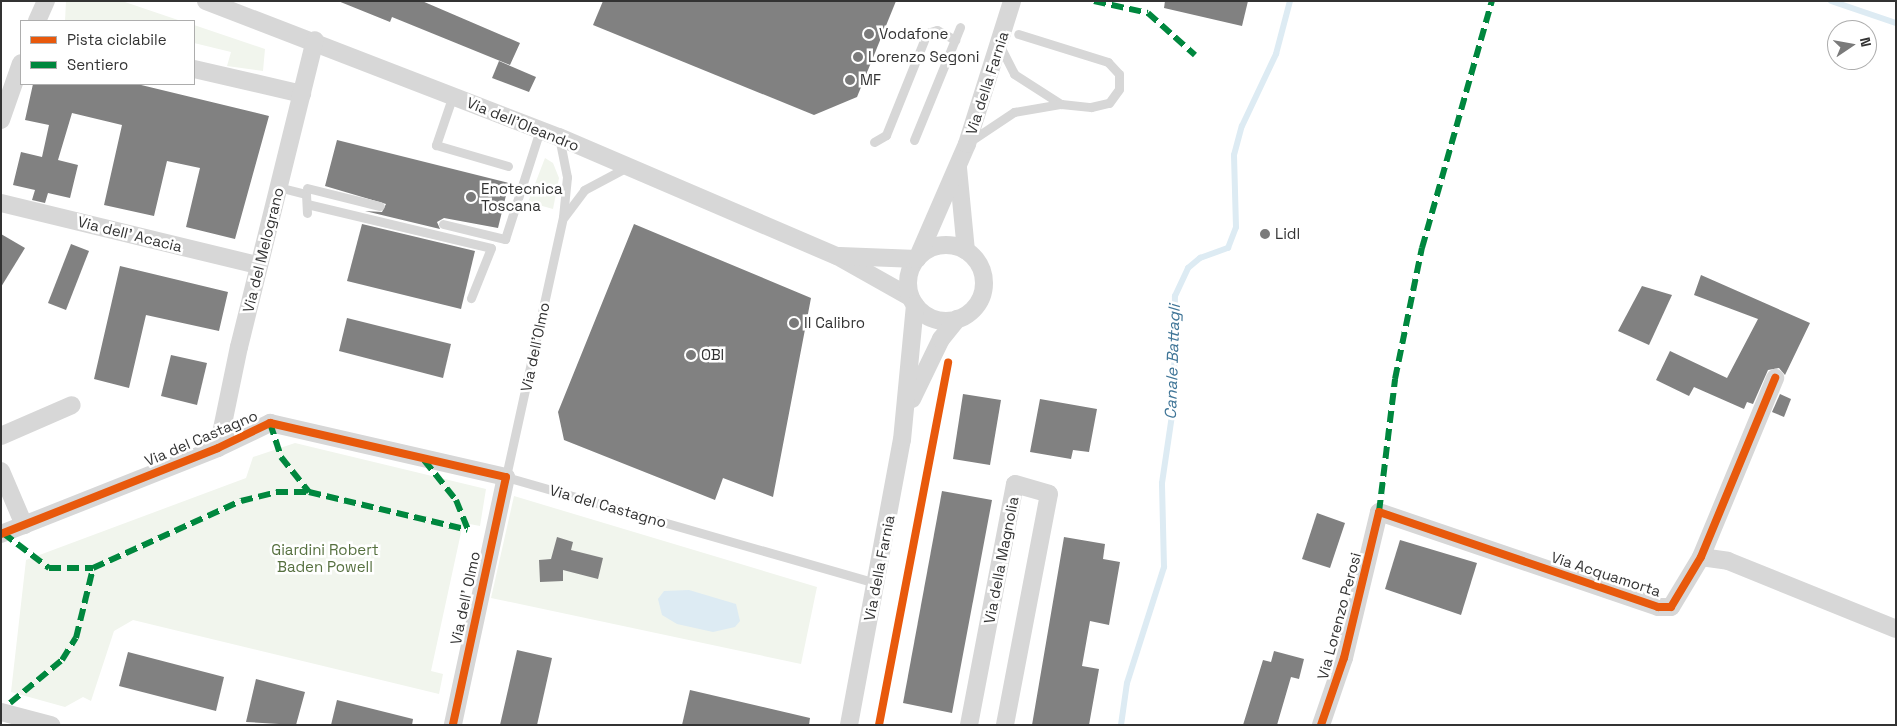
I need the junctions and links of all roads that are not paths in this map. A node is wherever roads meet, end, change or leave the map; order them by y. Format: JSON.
{"nodes":[{"id":1,"x":46,"y":1,"type":"edge"},
{"id":2,"x":206,"y":1,"type":"edge"},
{"id":3,"x":1012,"y":1,"type":"edge"},
{"id":4,"x":37,"y":20,"type":"edge"},
{"id":5,"x":960,"y":26,"type":"dead end"},
{"id":6,"x":1018,"y":34,"type":"dead end"},
{"id":7,"x":315,"y":40,"type":"junction"},
{"id":8,"x":955,"y":40,"type":"junction"},
{"id":9,"x":1000,"y":46,"type":"junction"},
{"id":10,"x":20,"y":66,"type":"edge"},
{"id":11,"x":195,"y":69,"type":"edge"},
{"id":12,"x":302,"y":94,"type":"junction"},
{"id":13,"x":453,"y":95,"type":"junction"},
{"id":14,"x":1061,"y":104,"type":"junction"},
{"id":15,"x":1,"y":120,"type":"edge"},
{"id":16,"x":540,"y":130,"type":"junction"},
{"id":17,"x":559,"y":137,"type":"junction"},
{"id":18,"x":914,"y":140,"type":"dead end"},
{"id":19,"x":874,"y":142,"type":"dead end"},
{"id":20,"x":967,"y":144,"type":"junction"},
{"id":21,"x":958,"y":162,"type":"junction"},
{"id":22,"x":508,"y":166,"type":"dead end"},
{"id":23,"x":627,"y":167,"type":"junction"},
{"id":24,"x":278,"y":187,"type":"junction"},
{"id":25,"x":307,"y":188,"type":"junction"},
{"id":26,"x":1,"y":203,"type":"edge"},
{"id":27,"x":380,"y":206,"type":"dead end"},
{"id":28,"x":564,"y":217,"type":"junction"},
{"id":29,"x":443,"y":224,"type":"dead end"},
{"id":30,"x":966,"y":251,"type":"junction"},
{"id":31,"x":837,"y":256,"type":"junction"},
{"id":32,"x":917,"y":259,"type":"junction"},
{"id":33,"x":258,"y":265,"type":"junction"},
{"id":34,"x":471,"y":298,"type":"dead end"},
{"id":35,"x":913,"y":301,"type":"junction"},
{"id":36,"x":957,"y":319,"type":"junction"},
{"id":37,"x":1775,"y":378,"type":"dead end"},
{"id":38,"x":72,"y":405,"type":"dead end"},
{"id":39,"x":906,"y":411,"type":"junction"},
{"id":40,"x":1,"y":436,"type":"edge"},
{"id":41,"x":218,"y":448,"type":"junction"},
{"id":42,"x":1,"y":470,"type":"edge"},
{"id":43,"x":506,"y":477,"type":"junction"},
{"id":44,"x":1380,"y":512,"type":"joint"},
{"id":45,"x":24,"y":525,"type":"junction"},
{"id":46,"x":1,"y":534,"type":"edge"},
{"id":47,"x":1701,"y":557,"type":"junction"},
{"id":48,"x":876,"y":583,"type":"junction"},
{"id":49,"x":1896,"y":629,"type":"edge"},
{"id":50,"x":1,"y":712,"type":"edge"},
{"id":51,"x":51,"y":725,"type":"edge"},
{"id":52,"x":453,"y":725,"type":"edge"},
{"id":53,"x":849,"y":725,"type":"edge"},
{"id":54,"x":969,"y":725,"type":"edge"},
{"id":55,"x":1006,"y":725,"type":"edge"},
{"id":56,"x":1321,"y":725,"type":"edge"}],
"edges":[{"from":1,"to":4,"type":"street"},
{"from":2,"to":7,"type":"street","name":"Via dell'Oleandro"},
{"from":3,"to":9,"type":"street","name":"Via della Farnia"},
{"from":5,"to":8,"type":"lane"},
{"from":6,"to":14,"type":"lane"},
{"from":7,"to":12,"type":"street","name":"Via del Melograno"},
{"from":7,"to":13,"type":"street","name":"Via dell'Oleandro"},
{"from":8,"to":18,"type":"lane"},
{"from":8,"to":19,"type":"lane"},
{"from":9,"to":14,"type":"lane"},
{"from":9,"to":20,"type":"street","name":"Via della Farnia"},
{"from":10,"to":15,"type":"street"},
{"from":11,"to":12,"type":"street"},
{"from":12,"to":24,"type":"street","name":"Via del Melograno"},
{"from":13,"to":16,"type":"street","name":"Via dell'Oleandro"},
{"from":13,"to":22,"type":"lane"},
{"from":14,"to":20,"type":"lane"},
{"from":16,"to":17,"type":"street","name":"Via dell'Oleandro"},
{"from":16,"to":29,"type":"lane"},
{"from":17,"to":23,"type":"street","name":"Via dell'Oleandro"},
{"from":17,"to":28,"type":"lane"},
{"from":20,"to":21,"type":"street","name":"Via della Farnia"},
{"from":21,"to":30,"type":"street"},
{"from":21,"to":32,"type":"street","name":"Via della Farnia"},
{"from":23,"to":28,"type":"lane"},
{"from":23,"to":31,"type":"street","name":"Via dell'Oleandro"},
{"from":24,"to":25,"type":"lane"},
{"from":24,"to":33,"type":"street","name":"Via del Melograno"},
{"from":25,"to":27,"type":"lane"},
{"from":25,"to":34,"type":"lane"},
{"from":26,"to":33,"type":"street","name":"Via dell' Acacia"},
{"from":28,"to":43,"type":"lane","name":"Via dell'Olmo"},
{"from":30,"to":32,"type":"street"},
{"from":30,"to":36,"type":"street","name":"Via della Farnia"},
{"from":31,"to":32,"type":"street","name":"Via dell'Oleandro"},
{"from":31,"to":35,"type":"street","name":"Via dell'Oleandro"},
{"from":32,"to":35,"type":"street","name":"Via della Farnia"},
{"from":33,"to":41,"type":"street","name":"Via del Melograno"},
{"from":35,"to":36,"type":"street"},
{"from":35,"to":39,"type":"street","name":"Via della Farnia"},
{"from":36,"to":39,"type":"street","name":"Via della Farnia"},
{"from":37,"to":47,"type":"street","name":"Via Acquamorta"},
{"from":38,"to":40,"type":"street"},
{"from":39,"to":48,"type":"street","name":"Via della Farnia"},
{"from":41,"to":43,"type":"street","name":"Via del Castagno"},
{"from":41,"to":45,"type":"street","name":"Via del Castagno"},
{"from":42,"to":45,"type":"street"},
{"from":43,"to":48,"type":"lane","name":"Via del Castagno"},
{"from":43,"to":52,"type":"street","name":"Via dell' Olmo"},
{"from":44,"to":47,"type":"street","name":"Via Acquamorta"},
{"from":44,"to":56,"type":"street","name":"Via Lorenzo Perosi"},
{"from":45,"to":46,"type":"street","name":"Via del Castagno"},
{"from":47,"to":49,"type":"street"},
{"from":48,"to":53,"type":"street","name":"Via della Farnia"},
{"from":50,"to":51,"type":"street"},
{"from":54,"to":55,"type":"street","name":"Via della Magnolia"}]}
